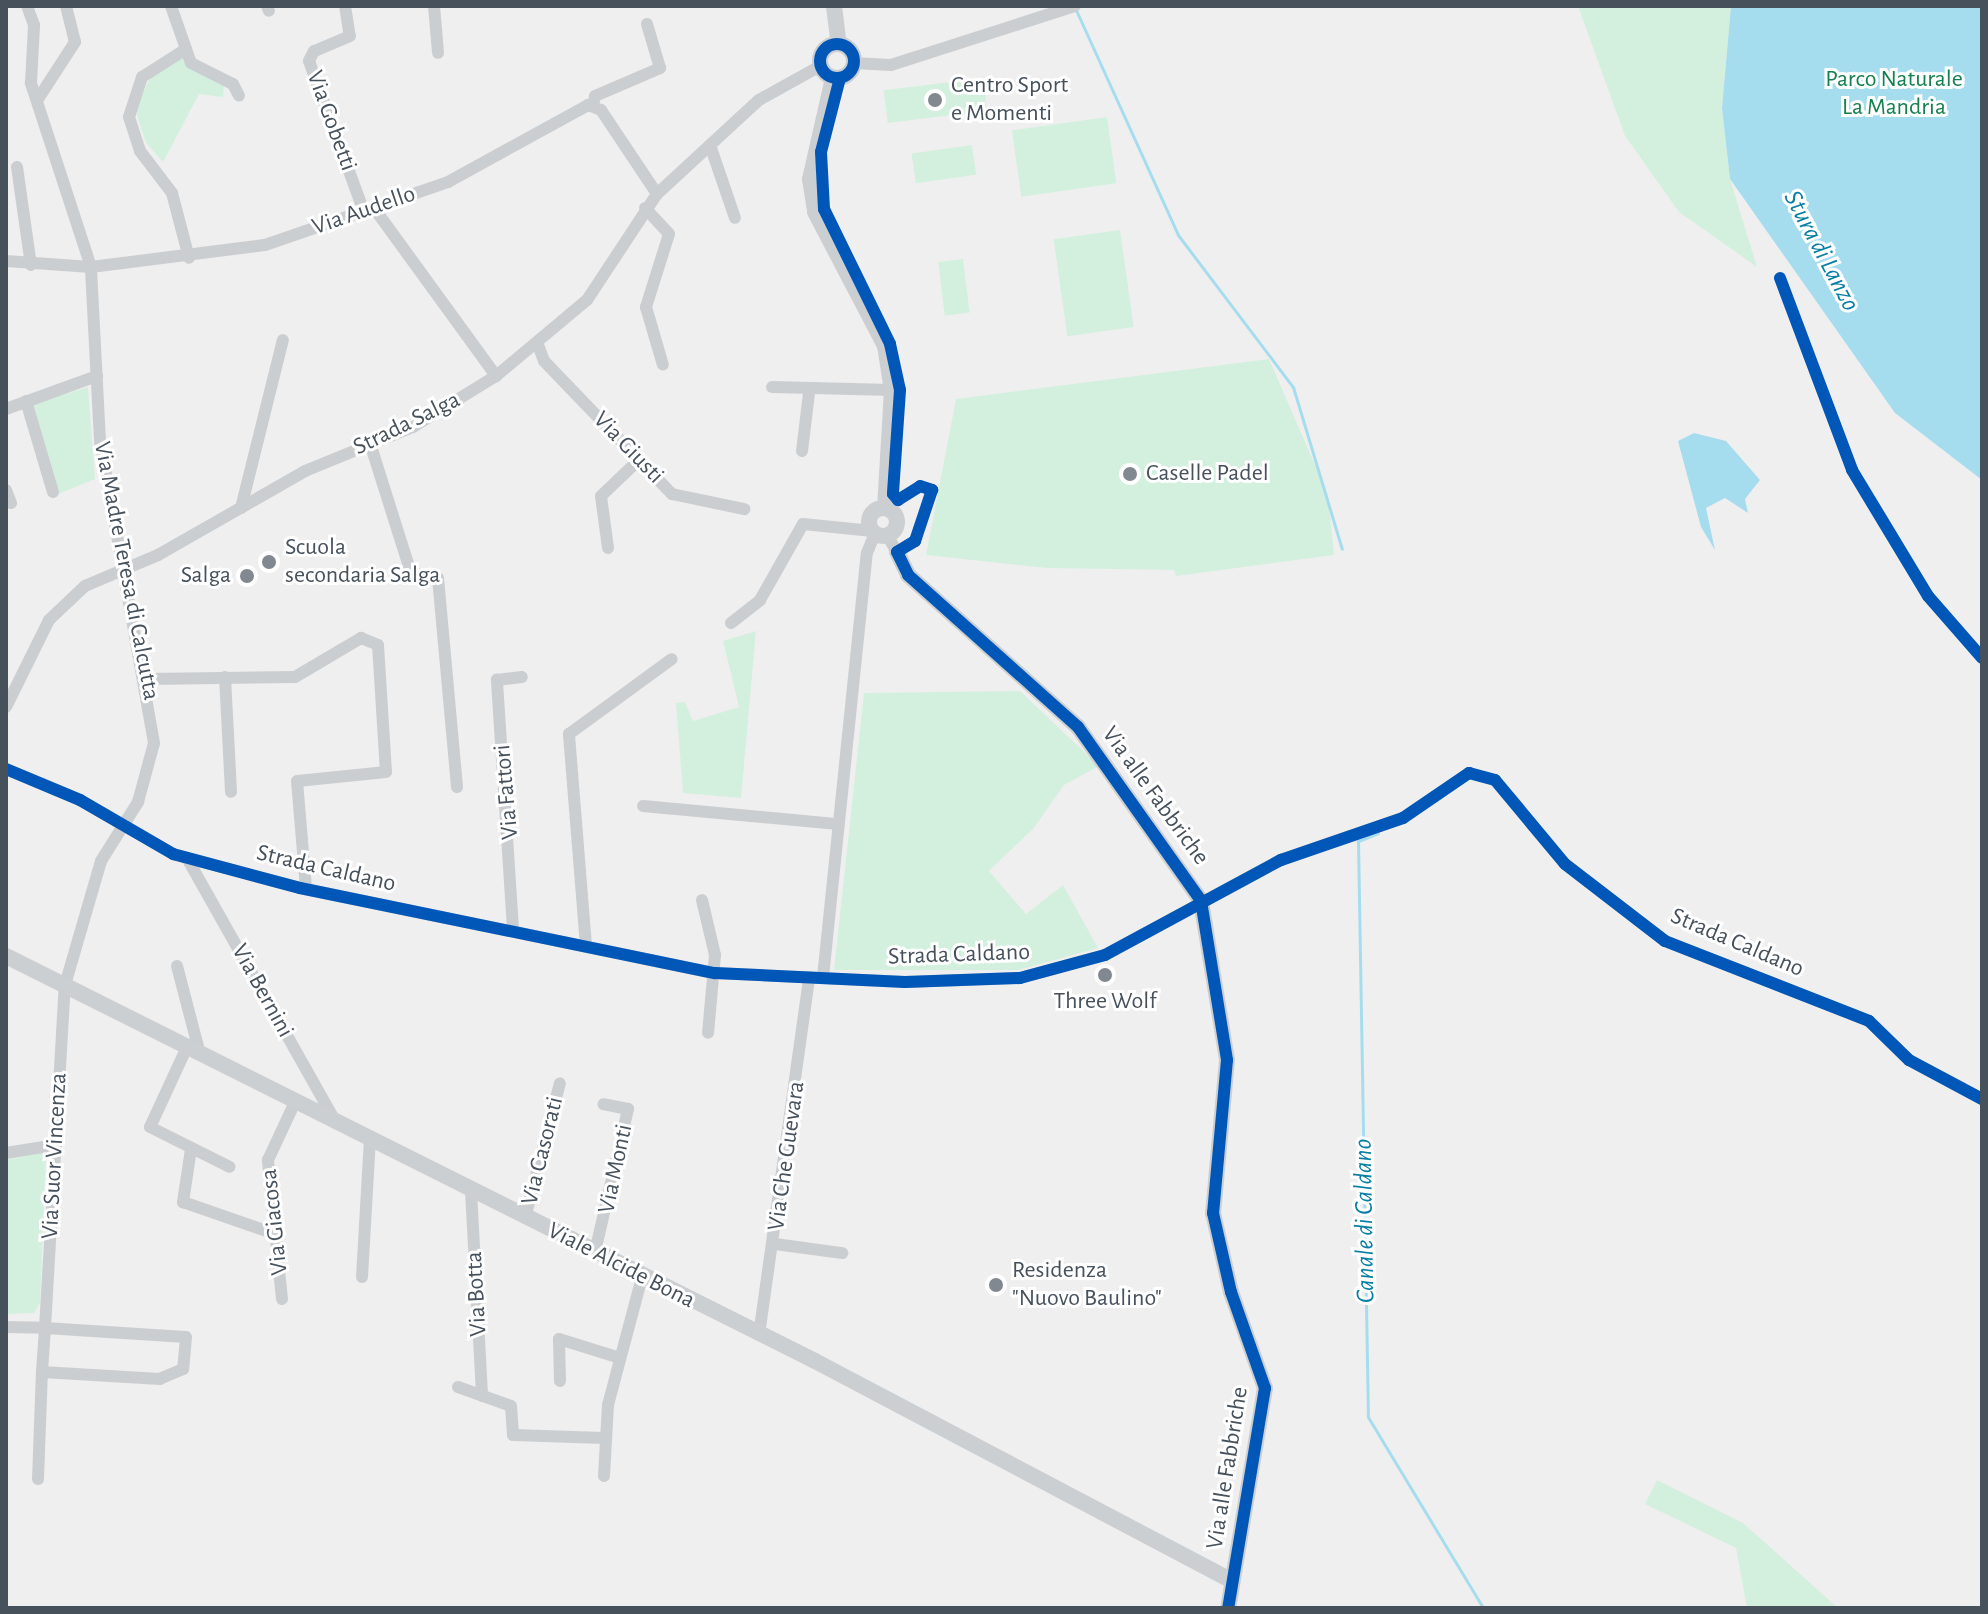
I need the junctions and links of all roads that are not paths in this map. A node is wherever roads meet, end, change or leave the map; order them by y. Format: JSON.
{"nodes":[{"id":1,"x":27,"y":6,"type":"edge"},
{"id":2,"x":66,"y":6,"type":"edge"},
{"id":3,"x":171,"y":6,"type":"edge"},
{"id":4,"x":345,"y":6,"type":"edge"},
{"id":5,"x":434,"y":6,"type":"edge"},
{"id":6,"x":834,"y":6,"type":"edge"},
{"id":7,"x":1071,"y":8,"type":"edge"},
{"id":8,"x":647,"y":24,"type":"dead end"},
{"id":9,"x":839,"y":44,"type":"junction"},
{"id":10,"x":186,"y":49,"type":"junction"},
{"id":11,"x":438,"y":53,"type":"dead end"},
{"id":12,"x":854,"y":63,"type":"junction"},
{"id":13,"x":820,"y":66,"type":"junction"},
{"id":14,"x":833,"y":78,"type":"junction"},
{"id":15,"x":239,"y":96,"type":"dead end"},
{"id":16,"x":38,"y":99,"type":"junction"},
{"id":17,"x":593,"y":105,"type":"junction"},
{"id":18,"x":710,"y":145,"type":"junction"},
{"id":19,"x":17,"y":167,"type":"dead end"},
{"id":20,"x":657,"y":194,"type":"junction"},
{"id":21,"x":645,"y":208,"type":"junction"},
{"id":22,"x":369,"y":210,"type":"junction"},
{"id":23,"x":735,"y":218,"type":"dead end"},
{"id":24,"x":189,"y":258,"type":"junction"},
{"id":25,"x":6,"y":261,"type":"edge"},
{"id":26,"x":31,"y":265,"type":"junction"},
{"id":27,"x":91,"y":267,"type":"junction"},
{"id":28,"x":283,"y":340,"type":"dead end"},
{"id":29,"x":538,"y":345,"type":"junction"},
{"id":30,"x":663,"y":365,"type":"dead end"},
{"id":31,"x":97,"y":376,"type":"junction"},
{"id":32,"x":496,"y":376,"type":"junction"},
{"id":33,"x":772,"y":387,"type":"dead end"},
{"id":34,"x":892,"y":390,"type":"junction"},
{"id":35,"x":809,"y":393,"type":"junction"},
{"id":36,"x":26,"y":401,"type":"junction"},
{"id":37,"x":6,"y":409,"type":"edge"},
{"id":38,"x":370,"y":443,"type":"junction"},
{"id":39,"x":802,"y":451,"type":"dead end"},
{"id":40,"x":639,"y":460,"type":"junction"},
{"id":41,"x":53,"y":492,"type":"dead end"},
{"id":42,"x":241,"y":508,"type":"junction"},
{"id":43,"x":744,"y":509,"type":"dead end"},
{"id":44,"x":878,"y":533,"type":"junction"},
{"id":45,"x":608,"y":548,"type":"dead end"},
{"id":46,"x":897,"y":552,"type":"joint"},
{"id":47,"x":121,"y":568,"type":"junction"},
{"id":48,"x":731,"y":623,"type":"dead end"},
{"id":49,"x":672,"y":659,"type":"dead end"},
{"id":50,"x":225,"y":677,"type":"junction"},
{"id":51,"x":522,"y":677,"type":"dead end"},
{"id":52,"x":146,"y":679,"type":"junction"},
{"id":53,"x":6,"y":707,"type":"edge"},
{"id":54,"x":6,"y":769,"type":"edge"},
{"id":55,"x":457,"y":787,"type":"dead end"},
{"id":56,"x":231,"y":792,"type":"dead end"},
{"id":57,"x":643,"y":806,"type":"dead end"},
{"id":58,"x":125,"y":824,"type":"junction"},
{"id":59,"x":838,"y":824,"type":"junction"},
{"id":60,"x":187,"y":858,"type":"junction"},
{"id":61,"x":306,"y":889,"type":"junction"},
{"id":62,"x":702,"y":900,"type":"dead end"},
{"id":63,"x":1201,"y":901,"type":"junction"},
{"id":64,"x":513,"y":929,"type":"junction"},
{"id":65,"x":586,"y":946,"type":"junction"},
{"id":66,"x":6,"y":956,"type":"edge"},
{"id":67,"x":177,"y":966,"type":"dead end"},
{"id":68,"x":715,"y":973,"type":"junction"},
{"id":69,"x":809,"y":977,"type":"junction"},
{"id":70,"x":823,"y":977,"type":"junction"},
{"id":71,"x":65,"y":985,"type":"junction"},
{"id":72,"x":708,"y":1033,"type":"dead end"},
{"id":73,"x":194,"y":1050,"type":"junction"},
{"id":74,"x":560,"y":1083,"type":"dead end"},
{"id":75,"x":1982,"y":1099,"type":"edge"},
{"id":76,"x":295,"y":1102,"type":"junction"},
{"id":77,"x":603,"y":1104,"type":"dead end"},
{"id":78,"x":337,"y":1123,"type":"junction"},
{"id":79,"x":370,"y":1140,"type":"junction"},
{"id":80,"x":56,"y":1145,"type":"junction"},
{"id":81,"x":191,"y":1149,"type":"junction"},
{"id":82,"x":6,"y":1153,"type":"edge"},
{"id":83,"x":230,"y":1167,"type":"dead end"},
{"id":84,"x":471,"y":1191,"type":"junction"},
{"id":85,"x":525,"y":1218,"type":"junction"},
{"id":86,"x":272,"y":1233,"type":"junction"},
{"id":87,"x":775,"y":1244,"type":"junction"},
{"id":88,"x":595,"y":1252,"type":"junction"},
{"id":89,"x":842,"y":1253,"type":"dead end"},
{"id":90,"x":362,"y":1277,"type":"dead end"},
{"id":91,"x":642,"y":1277,"type":"junction"},
{"id":92,"x":282,"y":1299,"type":"dead end"},
{"id":93,"x":6,"y":1327,"type":"edge"},
{"id":94,"x":45,"y":1328,"type":"junction"},
{"id":95,"x":759,"y":1335,"type":"junction"},
{"id":96,"x":620,"y":1358,"type":"junction"},
{"id":97,"x":42,"y":1372,"type":"junction"},
{"id":98,"x":560,"y":1381,"type":"dead end"},
{"id":99,"x":458,"y":1387,"type":"dead end"},
{"id":100,"x":482,"y":1396,"type":"junction"},
{"id":101,"x":604,"y":1438,"type":"junction"},
{"id":102,"x":604,"y":1476,"type":"dead end"},
{"id":103,"x":38,"y":1479,"type":"dead end"},
{"id":104,"x":1233,"y":1581,"type":"junction"},
{"id":105,"x":1228,"y":1608,"type":"edge"}],
"edges":[{"from":1,"to":16,"type":"street","name":"Via Madre Teresa di Calcutta"},
{"from":2,"to":16,"type":"street"},
{"from":3,"to":10,"type":"street"},
{"from":4,"to":22,"type":"street","name":"Via Gobetti"},
{"from":5,"to":11,"type":"street"},
{"from":6,"to":9,"type":"street"},
{"from":7,"to":12,"type":"street"},
{"from":8,"to":17,"type":"street","name":"Via Audello"},
{"from":9,"to":12,"type":"street"},
{"from":9,"to":13,"type":"street"},
{"from":10,"to":15,"type":"street"},
{"from":10,"to":24,"type":"street"},
{"from":12,"to":14,"type":"street"},
{"from":13,"to":14,"type":"street"},
{"from":13,"to":18,"type":"street","name":"Strada Salga"},
{"from":14,"to":34,"type":"street"},
{"from":16,"to":27,"type":"street","name":"Via Madre Teresa di Calcutta"},
{"from":17,"to":20,"type":"street"},
{"from":17,"to":22,"type":"street","name":"Via Audello"},
{"from":18,"to":20,"type":"street","name":"Strada Salga"},
{"from":18,"to":23,"type":"street"},
{"from":19,"to":26,"type":"street"},
{"from":20,"to":21,"type":"street","name":"Strada Salga"},
{"from":21,"to":29,"type":"street","name":"Strada Salga"},
{"from":21,"to":30,"type":"street"},
{"from":22,"to":24,"type":"street","name":"Via Audello"},
{"from":22,"to":32,"type":"street"},
{"from":24,"to":27,"type":"street","name":"Via Audello"},
{"from":25,"to":26,"type":"street","name":"Via Audello"},
{"from":26,"to":27,"type":"street","name":"Via Audello"},
{"from":27,"to":31,"type":"street","name":"Via Madre Teresa di Calcutta"},
{"from":28,"to":42,"type":"street"},
{"from":29,"to":32,"type":"street","name":"Strada Salga"},
{"from":29,"to":40,"type":"street","name":"Via Giusti"},
{"from":31,"to":36,"type":"street"},
{"from":31,"to":47,"type":"street","name":"Via Madre Teresa di Calcutta"},
{"from":32,"to":38,"type":"street","name":"Strada Salga"},
{"from":33,"to":35,"type":"street"},
{"from":34,"to":35,"type":"street"},
{"from":34,"to":44,"type":"street"},
{"from":35,"to":39,"type":"street"},
{"from":36,"to":37,"type":"street"},
{"from":36,"to":41,"type":"street"},
{"from":38,"to":42,"type":"street","name":"Strada Salga"},
{"from":38,"to":55,"type":"street"},
{"from":40,"to":43,"type":"street","name":"Via Giusti"},
{"from":40,"to":45,"type":"street"},
{"from":42,"to":47,"type":"street","name":"Strada Salga"},
{"from":44,"to":46,"type":"street"},
{"from":44,"to":48,"type":"street"},
{"from":44,"to":59,"type":"street"},
{"from":46,"to":63,"type":"street","name":"Via alle Fabbriche"},
{"from":47,"to":52,"type":"street","name":"Via Madre Teresa di Calcutta"},
{"from":47,"to":53,"type":"street","name":"Strada Salga"},
{"from":49,"to":65,"type":"street"},
{"from":50,"to":52,"type":"street"},
{"from":50,"to":56,"type":"street"},
{"from":50,"to":61,"type":"street"},
{"from":51,"to":64,"type":"street","name":"Via Fattori"},
{"from":52,"to":58,"type":"street","name":"Via Madre Teresa di Calcutta"},
{"from":54,"to":58,"type":"street","name":"Strada Caldano"},
{"from":57,"to":59,"type":"street"},
{"from":58,"to":60,"type":"street","name":"Strada Caldano"},
{"from":58,"to":71,"type":"street","name":"Via Madre Teresa di Calcutta"},
{"from":59,"to":70,"type":"street"},
{"from":60,"to":61,"type":"street","name":"Strada Caldano"},
{"from":60,"to":78,"type":"street","name":"Via Bernini"},
{"from":61,"to":64,"type":"street","name":"Strada Caldano"},
{"from":62,"to":68,"type":"street"},
{"from":63,"to":70,"type":"street","name":"Strada Caldano"},
{"from":63,"to":75,"type":"street","name":"Strada Caldano"},
{"from":63,"to":104,"type":"street","name":"Via alle Fabbriche"},
{"from":64,"to":65,"type":"street","name":"Strada Caldano"},
{"from":65,"to":68,"type":"street","name":"Strada Caldano"},
{"from":66,"to":71,"type":"street","name":"Viale Alcide Bona"},
{"from":67,"to":73,"type":"street"},
{"from":68,"to":69,"type":"street","name":"Strada Caldano"},
{"from":68,"to":72,"type":"street"},
{"from":69,"to":70,"type":"street","name":"Strada Caldano"},
{"from":69,"to":87,"type":"street","name":"Via Che Guevara"},
{"from":71,"to":73,"type":"street","name":"Viale Alcide Bona"},
{"from":71,"to":80,"type":"street","name":"Via Suor Vincenza"},
{"from":73,"to":76,"type":"street","name":"Viale Alcide Bona"},
{"from":73,"to":81,"type":"street"},
{"from":74,"to":85,"type":"street","name":"Via Casorati"},
{"from":76,"to":78,"type":"street","name":"Viale Alcide Bona"},
{"from":76,"to":86,"type":"street","name":"Via Giacosa"},
{"from":77,"to":88,"type":"street","name":"Via Monti"},
{"from":78,"to":79,"type":"street","name":"Viale Alcide Bona"},
{"from":79,"to":84,"type":"street","name":"Viale Alcide Bona"},
{"from":79,"to":90,"type":"street"},
{"from":80,"to":82,"type":"street"},
{"from":80,"to":94,"type":"street","name":"Via Suor Vincenza"},
{"from":81,"to":83,"type":"street"},
{"from":81,"to":86,"type":"street"},
{"from":84,"to":85,"type":"street","name":"Viale Alcide Bona"},
{"from":84,"to":100,"type":"street","name":"Via Botta"},
{"from":85,"to":88,"type":"street","name":"Viale Alcide Bona"},
{"from":86,"to":92,"type":"street","name":"Via Giacosa"},
{"from":87,"to":89,"type":"street"},
{"from":87,"to":95,"type":"street","name":"Via Che Guevara"},
{"from":88,"to":91,"type":"street","name":"Viale Alcide Bona"},
{"from":91,"to":95,"type":"street","name":"Viale Alcide Bona"},
{"from":91,"to":96,"type":"street"},
{"from":93,"to":94,"type":"street"},
{"from":94,"to":97,"type":"street","name":"Via Suor Vincenza"},
{"from":94,"to":97,"type":"street"},
{"from":95,"to":104,"type":"street","name":"Viale Alcide Bona"},
{"from":96,"to":98,"type":"street"},
{"from":96,"to":101,"type":"street"},
{"from":97,"to":103,"type":"street","name":"Via Suor Vincenza"},
{"from":99,"to":100,"type":"street"},
{"from":100,"to":101,"type":"street"},
{"from":101,"to":102,"type":"street"},
{"from":104,"to":105,"type":"street","name":"Via alle Fabbriche"}]}
